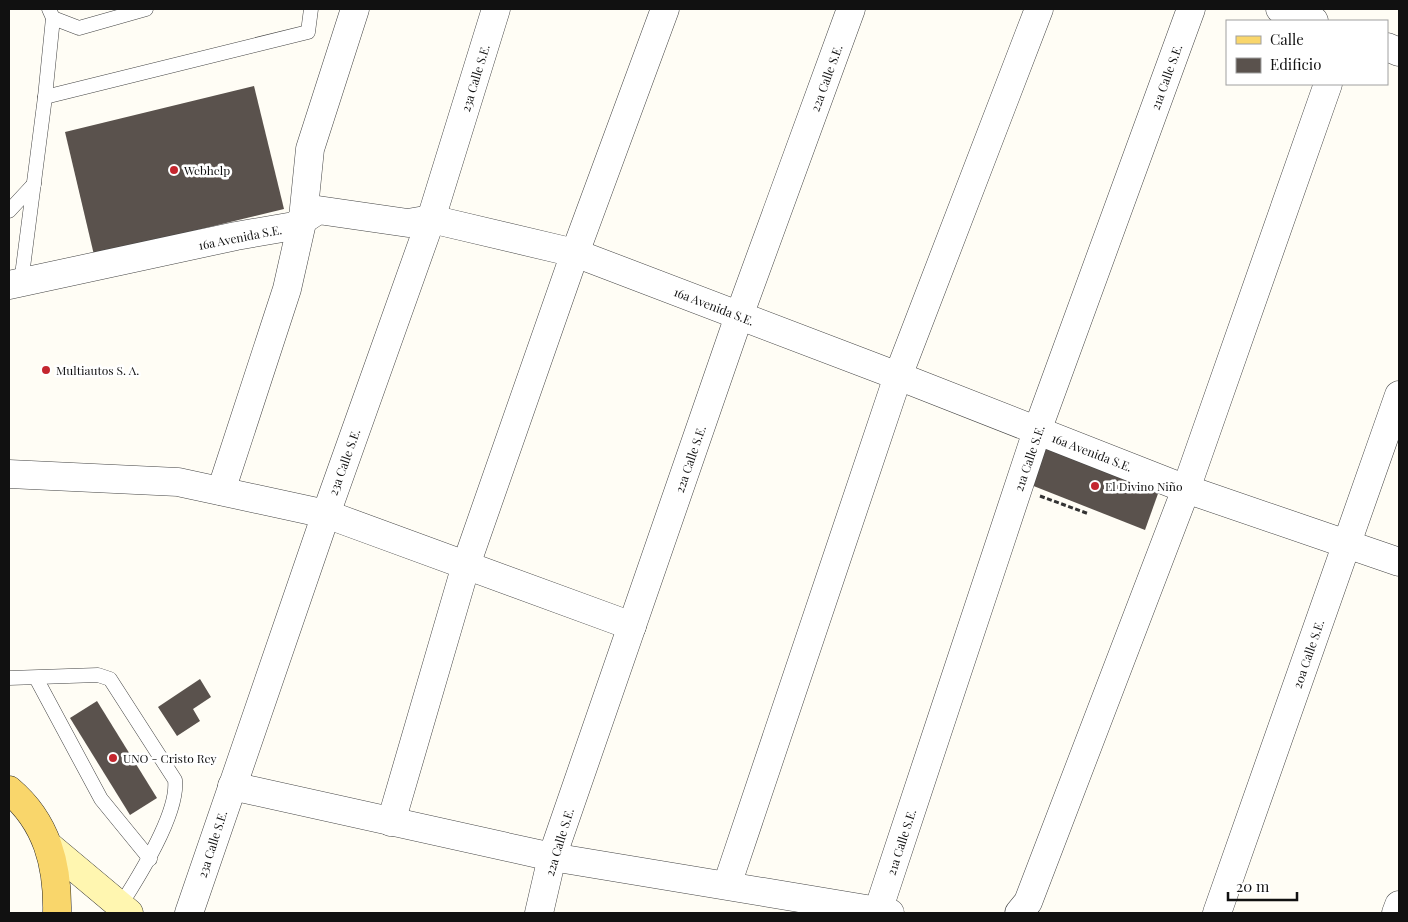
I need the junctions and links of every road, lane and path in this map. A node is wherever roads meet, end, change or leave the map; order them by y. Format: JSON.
{"nodes":[{"id":1,"x":146,"y":9,"type":"edge"},
{"id":2,"x":311,"y":9,"type":"edge"},
{"id":3,"x":355,"y":9,"type":"edge"},
{"id":4,"x":496,"y":9,"type":"edge"},
{"id":5,"x":665,"y":9,"type":"edge"},
{"id":6,"x":851,"y":9,"type":"edge"},
{"id":7,"x":1039,"y":9,"type":"edge"},
{"id":8,"x":1191,"y":9,"type":"edge"},
{"id":9,"x":1280,"y":9,"type":"edge"},
{"id":10,"x":51,"y":14,"type":"edge"},
{"id":11,"x":1311,"y":20,"type":"edge"},
{"id":12,"x":1328,"y":85,"type":"edge"},
{"id":13,"x":45,"y":97,"type":"junction"},
{"id":14,"x":34,"y":184,"type":"junction"},
{"id":15,"x":9,"y":211,"type":"edge"},
{"id":16,"x":303,"y":218,"type":"junction"},
{"id":17,"x":431,"y":219,"type":"junction"},
{"id":18,"x":575,"y":254,"type":"junction"},
{"id":19,"x":15,"y":284,"type":"edge"},
{"id":20,"x":739,"y":316,"type":"junction"},
{"id":21,"x":898,"y":376,"type":"junction"},
{"id":22,"x":1399,"y":395,"type":"edge"},
{"id":23,"x":1037,"y":431,"type":"junction"},
{"id":24,"x":9,"y":474,"type":"edge"},
{"id":25,"x":1018,"y":488,"type":"junction"},
{"id":26,"x":1186,"y":489,"type":"junction"},
{"id":27,"x":221,"y":491,"type":"junction"},
{"id":28,"x":326,"y":514,"type":"junction"},
{"id":29,"x":1089,"y":514,"type":"dead end"},
{"id":30,"x":1347,"y":544,"type":"junction"},
{"id":31,"x":1399,"y":562,"type":"edge"},
{"id":32,"x":466,"y":565,"type":"junction"},
{"id":33,"x":632,"y":626,"type":"junction"},
{"id":34,"x":9,"y":678,"type":"edge"},
{"id":35,"x":36,"y":678,"type":"junction"},
{"id":36,"x":9,"y":776,"type":"edge"},
{"id":37,"x":232,"y":786,"type":"junction"},
{"id":38,"x":9,"y":790,"type":"edge"},
{"id":39,"x":34,"y":815,"type":"junction"},
{"id":40,"x":392,"y":822,"type":"junction"},
{"id":41,"x":49,"y":846,"type":"junction"},
{"id":42,"x":552,"y":857,"type":"junction"},
{"id":43,"x":150,"y":859,"type":"junction"},
{"id":44,"x":727,"y":885,"type":"junction"},
{"id":45,"x":1399,"y":905,"type":"edge"},
{"id":46,"x":124,"y":910,"type":"edge"},
{"id":47,"x":884,"y":912,"type":"edge"},
{"id":48,"x":58,"y":913,"type":"edge"},
{"id":49,"x":189,"y":913,"type":"edge"},
{"id":50,"x":540,"y":913,"type":"edge"},
{"id":51,"x":1020,"y":913,"type":"edge"},
{"id":52,"x":1217,"y":913,"type":"edge"},
{"id":53,"x":1396,"y":913,"type":"edge"}],
"edges":[{"from":1,"to":10,"type":"lane"},
{"from":2,"to":13,"type":"lane"},
{"from":3,"to":16,"type":"street"},
{"from":4,"to":17,"type":"street","name":"23a Calle S.E."},
{"from":5,"to":18,"type":"street"},
{"from":6,"to":20,"type":"street","name":"22a Calle S.E."},
{"from":7,"to":21,"type":"street"},
{"from":8,"to":23,"type":"street","name":"21a Calle S.E."},
{"from":9,"to":11,"type":"street"},
{"from":10,"to":13,"type":"lane"},
{"from":12,"to":26,"type":"street"},
{"from":13,"to":14,"type":"lane"},
{"from":14,"to":15,"type":"lane"},
{"from":14,"to":19,"type":"lane"},
{"from":16,"to":17,"type":"street","name":"16a Avenida S.E."},
{"from":16,"to":19,"type":"street","name":"16a Avenida S.E."},
{"from":16,"to":27,"type":"street"},
{"from":17,"to":18,"type":"street","name":"16a Avenida S.E."},
{"from":17,"to":28,"type":"street","name":"23a Calle S.E."},
{"from":18,"to":20,"type":"street","name":"16a Avenida S.E."},
{"from":18,"to":32,"type":"street"},
{"from":20,"to":21,"type":"street","name":"16a Avenida S.E."},
{"from":20,"to":33,"type":"street","name":"22a Calle S.E."},
{"from":21,"to":23,"type":"street","name":"16a Avenida S.E."},
{"from":21,"to":44,"type":"street"},
{"from":22,"to":30,"type":"street","name":"20a Calle S.E."},
{"from":23,"to":25,"type":"street","name":"21a Calle S.E."},
{"from":23,"to":26,"type":"street","name":"16a Avenida S.E."},
{"from":24,"to":27,"type":"street"},
{"from":25,"to":29,"type":"path"},
{"from":25,"to":47,"type":"street","name":"21a Calle S.E."},
{"from":26,"to":30,"type":"street","name":"16a Avenida S.E."},
{"from":26,"to":51,"type":"street"},
{"from":27,"to":28,"type":"street"},
{"from":28,"to":32,"type":"street"},
{"from":28,"to":37,"type":"street","name":"23a Calle S.E."},
{"from":30,"to":31,"type":"street","name":"16a Avenida S.E."},
{"from":30,"to":52,"type":"street","name":"20a Calle S.E."},
{"from":32,"to":33,"type":"street"},
{"from":32,"to":40,"type":"street"},
{"from":33,"to":42,"type":"street","name":"22a Calle S.E."},
{"from":34,"to":35,"type":"lane"},
{"from":35,"to":43,"type":"lane"},
{"from":35,"to":43,"type":"lane"},
{"from":36,"to":39,"type":"main road"},
{"from":37,"to":40,"type":"street"},
{"from":37,"to":49,"type":"street","name":"23a Calle S.E."},
{"from":38,"to":39,"type":"main road"},
{"from":39,"to":41,"type":"main road"},
{"from":40,"to":42,"type":"street"},
{"from":41,"to":46,"type":"main road"},
{"from":41,"to":48,"type":"main road"},
{"from":42,"to":44,"type":"street"},
{"from":42,"to":50,"type":"street","name":"22a Calle S.E."},
{"from":43,"to":46,"type":"lane"},
{"from":44,"to":47,"type":"street"},
{"from":45,"to":53,"type":"street"}]}
